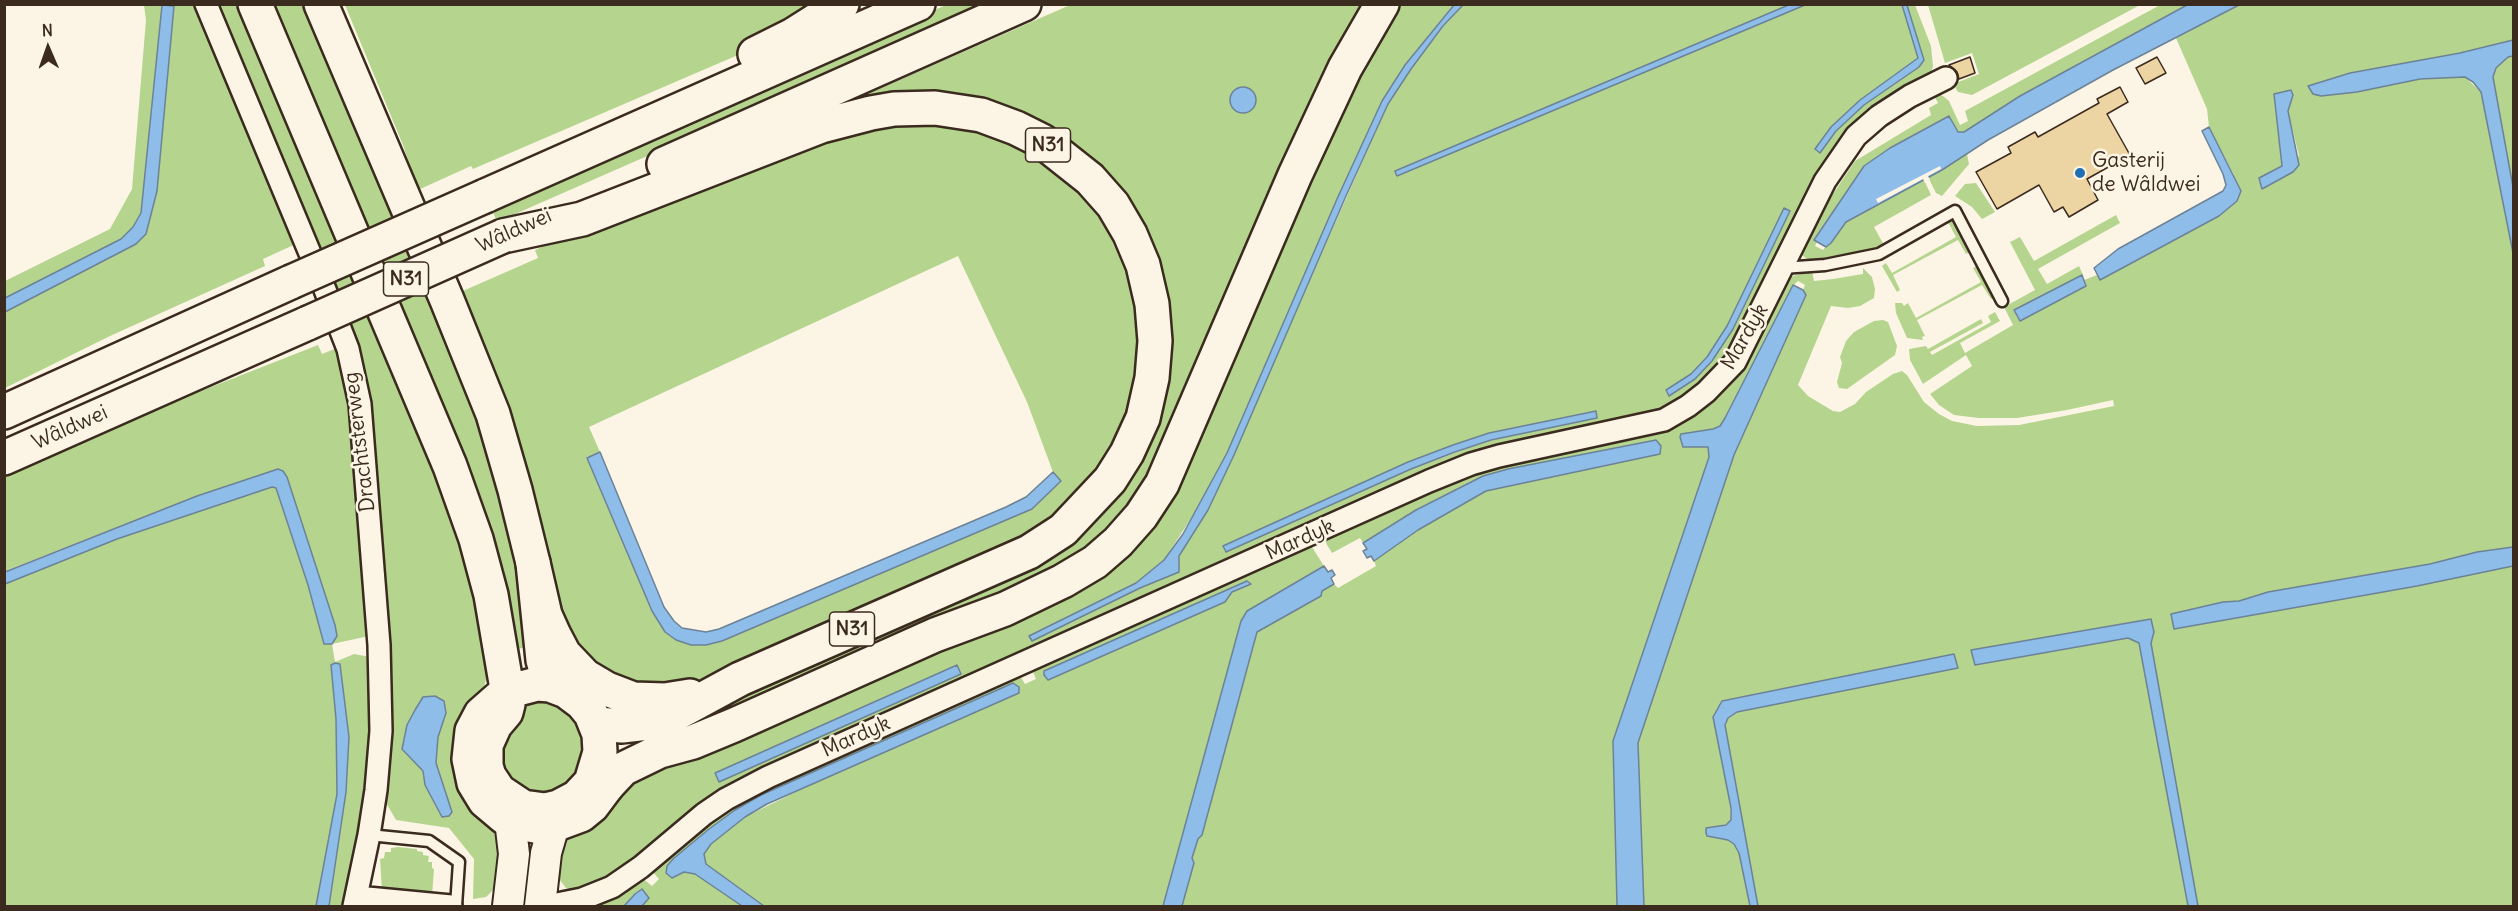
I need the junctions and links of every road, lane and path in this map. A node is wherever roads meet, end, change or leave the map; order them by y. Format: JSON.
{"nodes":[{"id":1,"x":206,"y":4,"type":"edge"},
{"id":2,"x":255,"y":4,"type":"edge"},
{"id":3,"x":321,"y":4,"type":"edge"},
{"id":4,"x":842,"y":4,"type":"edge"},
{"id":5,"x":918,"y":4,"type":"edge"},
{"id":6,"x":1024,"y":4,"type":"edge"},
{"id":7,"x":1382,"y":4,"type":"edge"},
{"id":8,"x":1946,"y":78,"type":"dead end"},
{"id":9,"x":646,"y":124,"type":"junction"},
{"id":10,"x":503,"y":236,"type":"junction"},
{"id":11,"x":1782,"y":268,"type":"junction"},
{"id":12,"x":2002,"y":301,"type":"dead end"},
{"id":13,"x":4,"y":412,"type":"edge"},
{"id":14,"x":4,"y":458,"type":"edge"},
{"id":15,"x":533,"y":563,"type":"junction"},
{"id":16,"x":740,"y":679,"type":"junction"},
{"id":17,"x":550,"y":685,"type":"junction"},
{"id":18,"x":506,"y":692,"type":"junction"},
{"id":19,"x":596,"y":724,"type":"junction"},
{"id":20,"x":601,"y":779,"type":"junction"},
{"id":21,"x":556,"y":816,"type":"junction"},
{"id":22,"x":510,"y":820,"type":"junction"},
{"id":23,"x":369,"y":835,"type":"junction"},
{"id":24,"x":355,"y":902,"type":"edge"},
{"id":25,"x":451,"y":906,"type":"edge"},
{"id":26,"x":456,"y":906,"type":"edge"},
{"id":27,"x":508,"y":906,"type":"edge"},
{"id":28,"x":540,"y":906,"type":"edge"},
{"id":29,"x":547,"y":906,"type":"edge"}],
"edges":[{"from":1,"to":23,"type":"street","name":"Drachtsterweg"},
{"from":2,"to":18,"type":"main road"},
{"from":3,"to":15,"type":"main road"},
{"from":4,"to":9,"type":"main road","number":"N31"},
{"from":5,"to":9,"type":"main road","name":"Wâldwei","number":"N31"},
{"from":6,"to":10,"type":"main road","name":"Wâldwei","number":"N31"},
{"from":7,"to":20,"type":"main road","number":"N31"},
{"from":8,"to":11,"type":"street","name":"Mardyk"},
{"from":9,"to":13,"type":"main road","name":"Wâldwei","number":"N31","bridge":true},
{"from":10,"to":14,"type":"main road","name":"Wâldwei","number":"N31","bridge":true},
{"from":10,"to":16,"type":"main road","number":"N31"},
{"from":11,"to":12,"type":"lane"},
{"from":11,"to":29,"type":"street","name":"Mardyk"},
{"from":15,"to":16,"type":"main road","number":"N31"},
{"from":15,"to":17,"type":"main road"},
{"from":16,"to":19,"type":"main road","number":"N31"},
{"from":17,"to":18,"type":"main road"},
{"from":17,"to":19,"type":"main road"},
{"from":18,"to":21,"type":"main road"},
{"from":18,"to":22,"type":"main road"},
{"from":19,"to":20,"type":"main road"},
{"from":20,"to":21,"type":"main road"},
{"from":21,"to":22,"type":"main road"},
{"from":21,"to":28,"type":"main road"},
{"from":22,"to":27,"type":"main road"},
{"from":23,"to":24,"type":"street","name":"Drachtsterweg"},
{"from":23,"to":26,"type":"lane"},
{"from":24,"to":25,"type":"street"}]}
